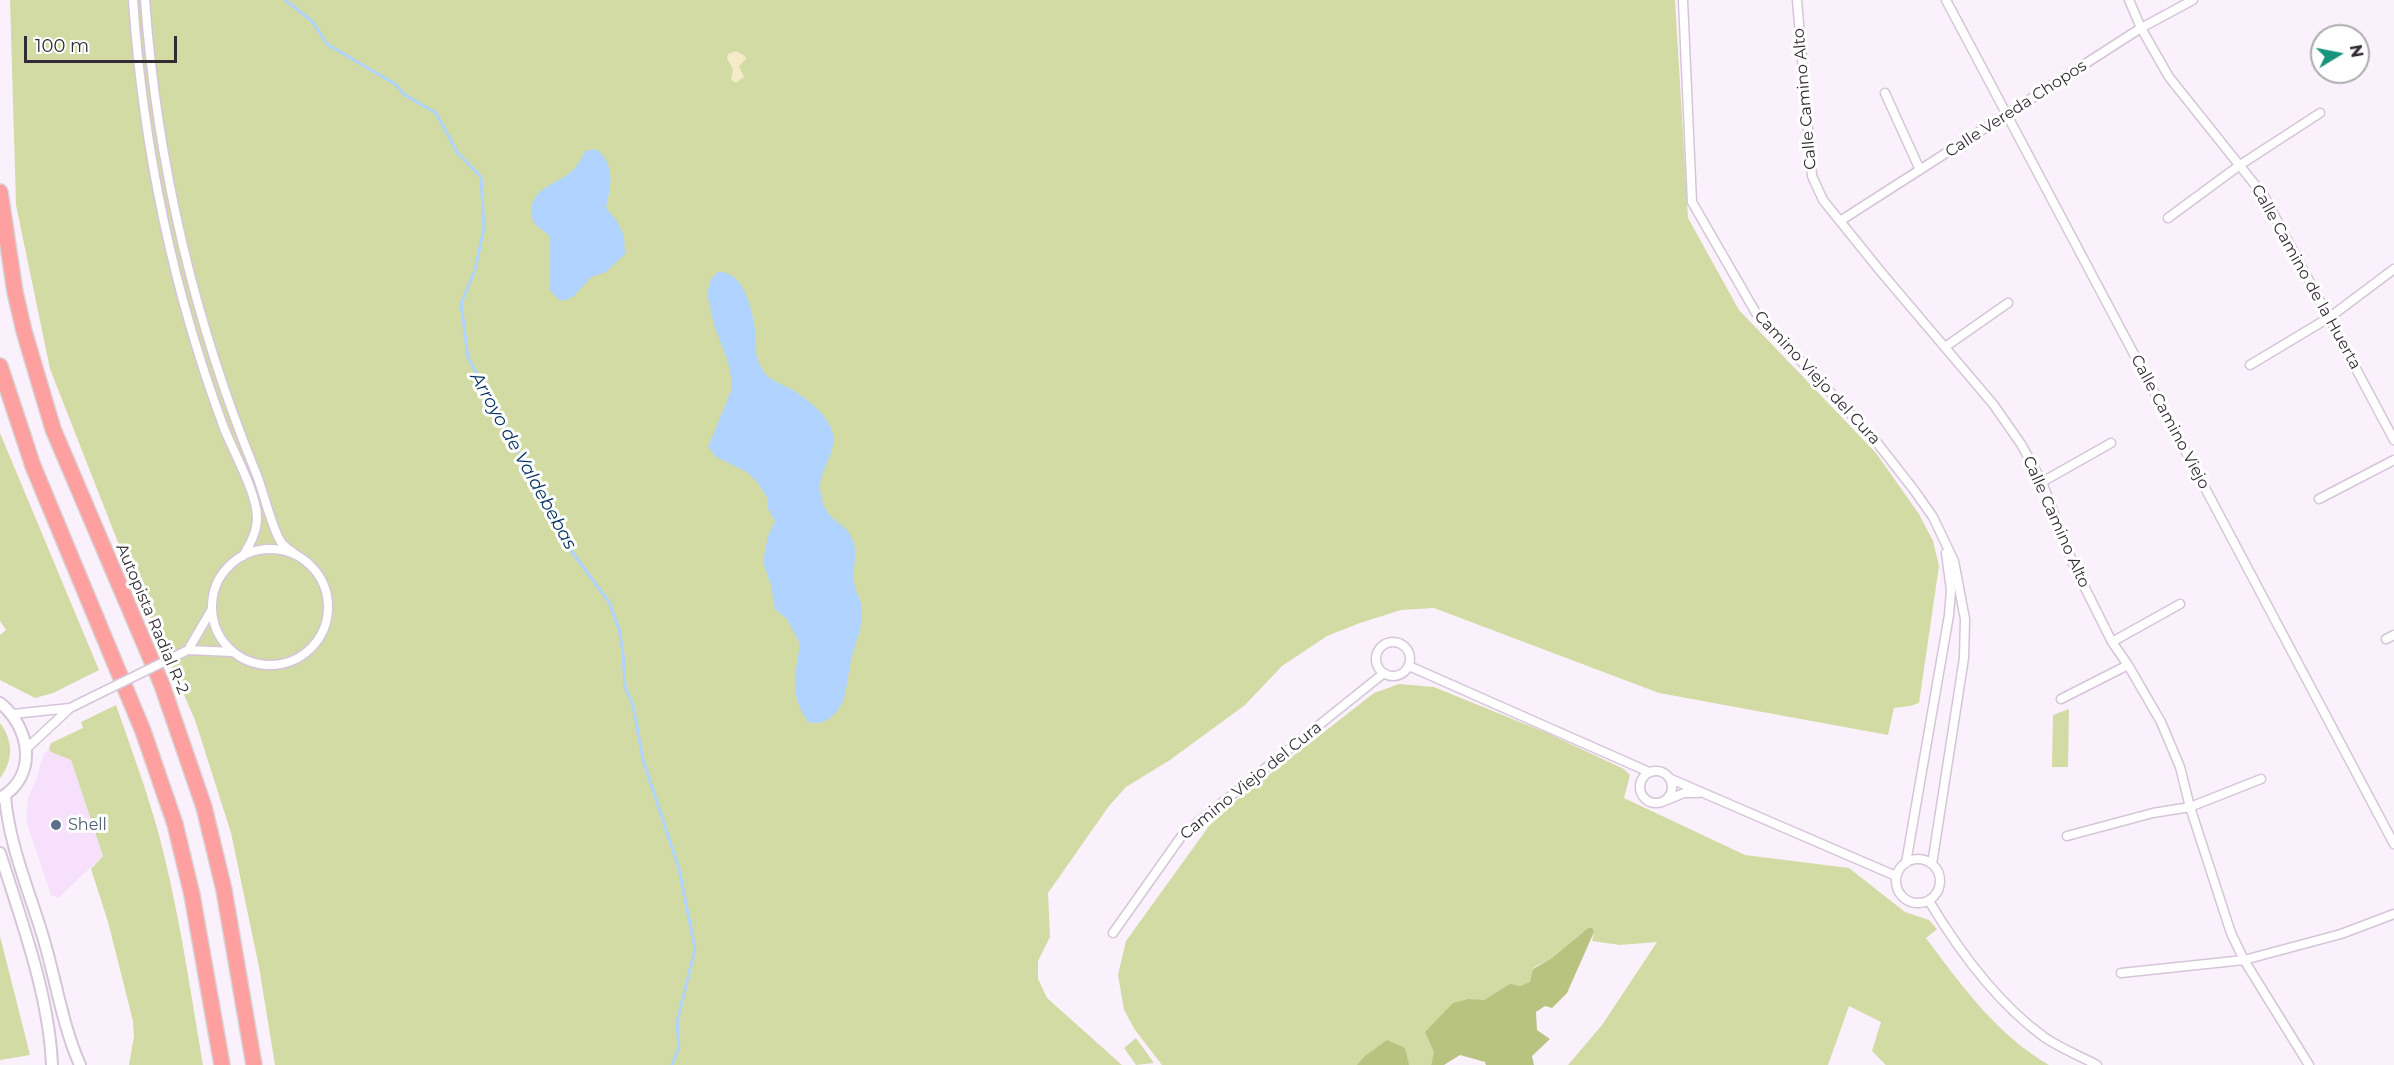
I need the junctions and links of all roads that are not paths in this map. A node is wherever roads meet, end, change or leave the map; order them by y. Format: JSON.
{"nodes":[{"id":1,"x":133,"y":0,"type":"edge"},
{"id":2,"x":145,"y":0,"type":"edge"},
{"id":3,"x":1683,"y":0,"type":"edge"},
{"id":4,"x":1797,"y":0,"type":"edge"},
{"id":5,"x":1946,"y":0,"type":"edge"},
{"id":6,"x":2129,"y":0,"type":"edge"},
{"id":7,"x":2193,"y":0,"type":"edge"},
{"id":8,"x":2141,"y":28,"type":"junction"},
{"id":9,"x":1885,"y":93,"type":"dead end"},
{"id":10,"x":2320,"y":113,"type":"dead end"},
{"id":11,"x":2006,"y":114,"type":"junction"},
{"id":12,"x":2240,"y":165,"type":"junction"},
{"id":13,"x":1920,"y":170,"type":"junction"},
{"id":14,"x":0,"y":192,"type":"edge"},
{"id":15,"x":2168,"y":218,"type":"dead end"},
{"id":16,"x":1840,"y":221,"type":"junction"},
{"id":17,"x":2394,"y":269,"type":"edge"},
{"id":18,"x":2008,"y":303,"type":"dead end"},
{"id":19,"x":2330,"y":317,"type":"junction"},
{"id":20,"x":1945,"y":347,"type":"junction"},
{"id":21,"x":0,"y":366,"type":"edge"},
{"id":22,"x":2250,"y":366,"type":"dead end"},
{"id":23,"x":2394,"y":440,"type":"edge"},
{"id":24,"x":2111,"y":443,"type":"dead end"},
{"id":25,"x":2394,"y":460,"type":"edge"},
{"id":26,"x":2042,"y":482,"type":"junction"},
{"id":27,"x":2319,"y":499,"type":"dead end"},
{"id":28,"x":1943,"y":538,"type":"junction"},
{"id":29,"x":243,"y":556,"type":"junction"},
{"id":30,"x":298,"y":556,"type":"junction"},
{"id":31,"x":2180,"y":604,"type":"dead end"},
{"id":32,"x":212,"y":609,"type":"junction"},
{"id":33,"x":2112,"y":642,"type":"junction"},
{"id":34,"x":188,"y":650,"type":"junction"},
{"id":35,"x":233,"y":652,"type":"junction"},
{"id":36,"x":2128,"y":665,"type":"junction"},
{"id":37,"x":1409,"y":666,"type":"junction"},
{"id":38,"x":1384,"y":673,"type":"junction"},
{"id":39,"x":2061,"y":699,"type":"dead end"},
{"id":40,"x":0,"y":703,"type":"edge"},
{"id":41,"x":70,"y":708,"type":"junction"},
{"id":42,"x":13,"y":714,"type":"junction"},
{"id":43,"x":27,"y":747,"type":"junction"},
{"id":44,"x":1624,"y":761,"type":"junction"},
{"id":45,"x":1649,"y":772,"type":"junction"},
{"id":46,"x":1671,"y":779,"type":"junction"},
{"id":47,"x":2261,"y":779,"type":"dead end"},
{"id":48,"x":1641,"y":780,"type":"junction"},
{"id":49,"x":1701,"y":792,"type":"junction"},
{"id":50,"x":2,"y":797,"type":"edge"},
{"id":51,"x":1667,"y":800,"type":"junction"},
{"id":52,"x":2190,"y":807,"type":"junction"},
{"id":53,"x":2067,"y":836,"type":"dead end"},
{"id":54,"x":2394,"y":844,"type":"edge"},
{"id":55,"x":0,"y":853,"type":"edge"},
{"id":56,"x":1906,"y":862,"type":"junction"},
{"id":57,"x":1932,"y":864,"type":"junction"},
{"id":58,"x":1896,"y":876,"type":"junction"},
{"id":59,"x":1929,"y":901,"type":"junction"},
{"id":60,"x":2394,"y":914,"type":"edge"},
{"id":61,"x":1113,"y":933,"type":"dead end"},
{"id":62,"x":2244,"y":960,"type":"junction"},
{"id":63,"x":2121,"y":973,"type":"dead end"},
{"id":64,"x":52,"y":1065,"type":"edge"},
{"id":65,"x":80,"y":1065,"type":"edge"},
{"id":66,"x":222,"y":1065,"type":"edge"},
{"id":67,"x":254,"y":1065,"type":"edge"},
{"id":68,"x":2097,"y":1065,"type":"edge"},
{"id":69,"x":2309,"y":1065,"type":"edge"}],
"edges":[{"from":1,"to":29,"type":"street"},
{"from":2,"to":30,"type":"street"},
{"from":3,"to":28,"type":"street","name":"Camino Viejo del Cura"},
{"from":4,"to":16,"type":"street","name":"Calle Camino Alto"},
{"from":5,"to":11,"type":"street","name":"Calle Camino Viejo"},
{"from":6,"to":8,"type":"street","name":"Calle Camino de la Huerta"},
{"from":7,"to":8,"type":"street","name":"Calle Vereda Chopos"},
{"from":8,"to":11,"type":"street","name":"Calle Vereda Chopos"},
{"from":8,"to":12,"type":"street","name":"Calle Camino de la Huerta"},
{"from":9,"to":13,"type":"street"},
{"from":10,"to":12,"type":"street"},
{"from":11,"to":13,"type":"street","name":"Calle Vereda Chopos"},
{"from":11,"to":54,"type":"street","name":"Calle Camino Viejo"},
{"from":12,"to":15,"type":"street"},
{"from":12,"to":19,"type":"street","name":"Calle Camino de la Huerta"},
{"from":13,"to":16,"type":"street","name":"Calle Vereda Chopos"},
{"from":14,"to":67,"type":"highway","name":"Autopista Radial R-2"},
{"from":16,"to":20,"type":"street","name":"Calle Camino Alto"},
{"from":17,"to":19,"type":"street"},
{"from":18,"to":20,"type":"street"},
{"from":19,"to":22,"type":"street"},
{"from":19,"to":23,"type":"street","name":"Calle Camino de la Huerta"},
{"from":20,"to":26,"type":"street","name":"Calle Camino Alto"},
{"from":21,"to":66,"type":"highway"},
{"from":24,"to":26,"type":"street"},
{"from":25,"to":27,"type":"street"},
{"from":26,"to":33,"type":"street","name":"Calle Camino Alto"},
{"from":28,"to":56,"type":"street","name":"Camino Viejo del Cura"},
{"from":28,"to":57,"type":"street","name":"Camino Viejo del Cura"},
{"from":29,"to":30,"type":"street"},
{"from":29,"to":32,"type":"street"},
{"from":30,"to":35,"type":"street"},
{"from":31,"to":33,"type":"street"},
{"from":32,"to":34,"type":"street"},
{"from":32,"to":35,"type":"street"},
{"from":33,"to":36,"type":"street","name":"Calle Camino Alto"},
{"from":34,"to":35,"type":"street"},
{"from":34,"to":41,"type":"street","bridge":true},
{"from":36,"to":39,"type":"street"},
{"from":36,"to":52,"type":"street","name":"Calle Camino Alto"},
{"from":37,"to":38,"type":"street"},
{"from":37,"to":38,"type":"street"},
{"from":37,"to":44,"type":"street"},
{"from":38,"to":61,"type":"street","name":"Camino Viejo del Cura"},
{"from":40,"to":42,"type":"street"},
{"from":41,"to":42,"type":"street"},
{"from":41,"to":43,"type":"street"},
{"from":42,"to":43,"type":"street"},
{"from":43,"to":50,"type":"street"},
{"from":44,"to":45,"type":"street"},
{"from":44,"to":48,"type":"street"},
{"from":45,"to":46,"type":"street"},
{"from":45,"to":48,"type":"street"},
{"from":46,"to":49,"type":"street"},
{"from":46,"to":51,"type":"street"},
{"from":47,"to":52,"type":"street"},
{"from":48,"to":51,"type":"street"},
{"from":49,"to":51,"type":"street"},
{"from":49,"to":58,"type":"street"},
{"from":50,"to":65,"type":"street"},
{"from":52,"to":53,"type":"street"},
{"from":52,"to":62,"type":"street","name":"Calle Camino Alto"},
{"from":55,"to":64,"type":"street"},
{"from":56,"to":57,"type":"street"},
{"from":56,"to":58,"type":"street"},
{"from":57,"to":59,"type":"street"},
{"from":58,"to":59,"type":"street"},
{"from":59,"to":68,"type":"street"},
{"from":60,"to":62,"type":"street"},
{"from":62,"to":63,"type":"street"},
{"from":62,"to":69,"type":"street","name":"Calle Camino Alto"}]}
